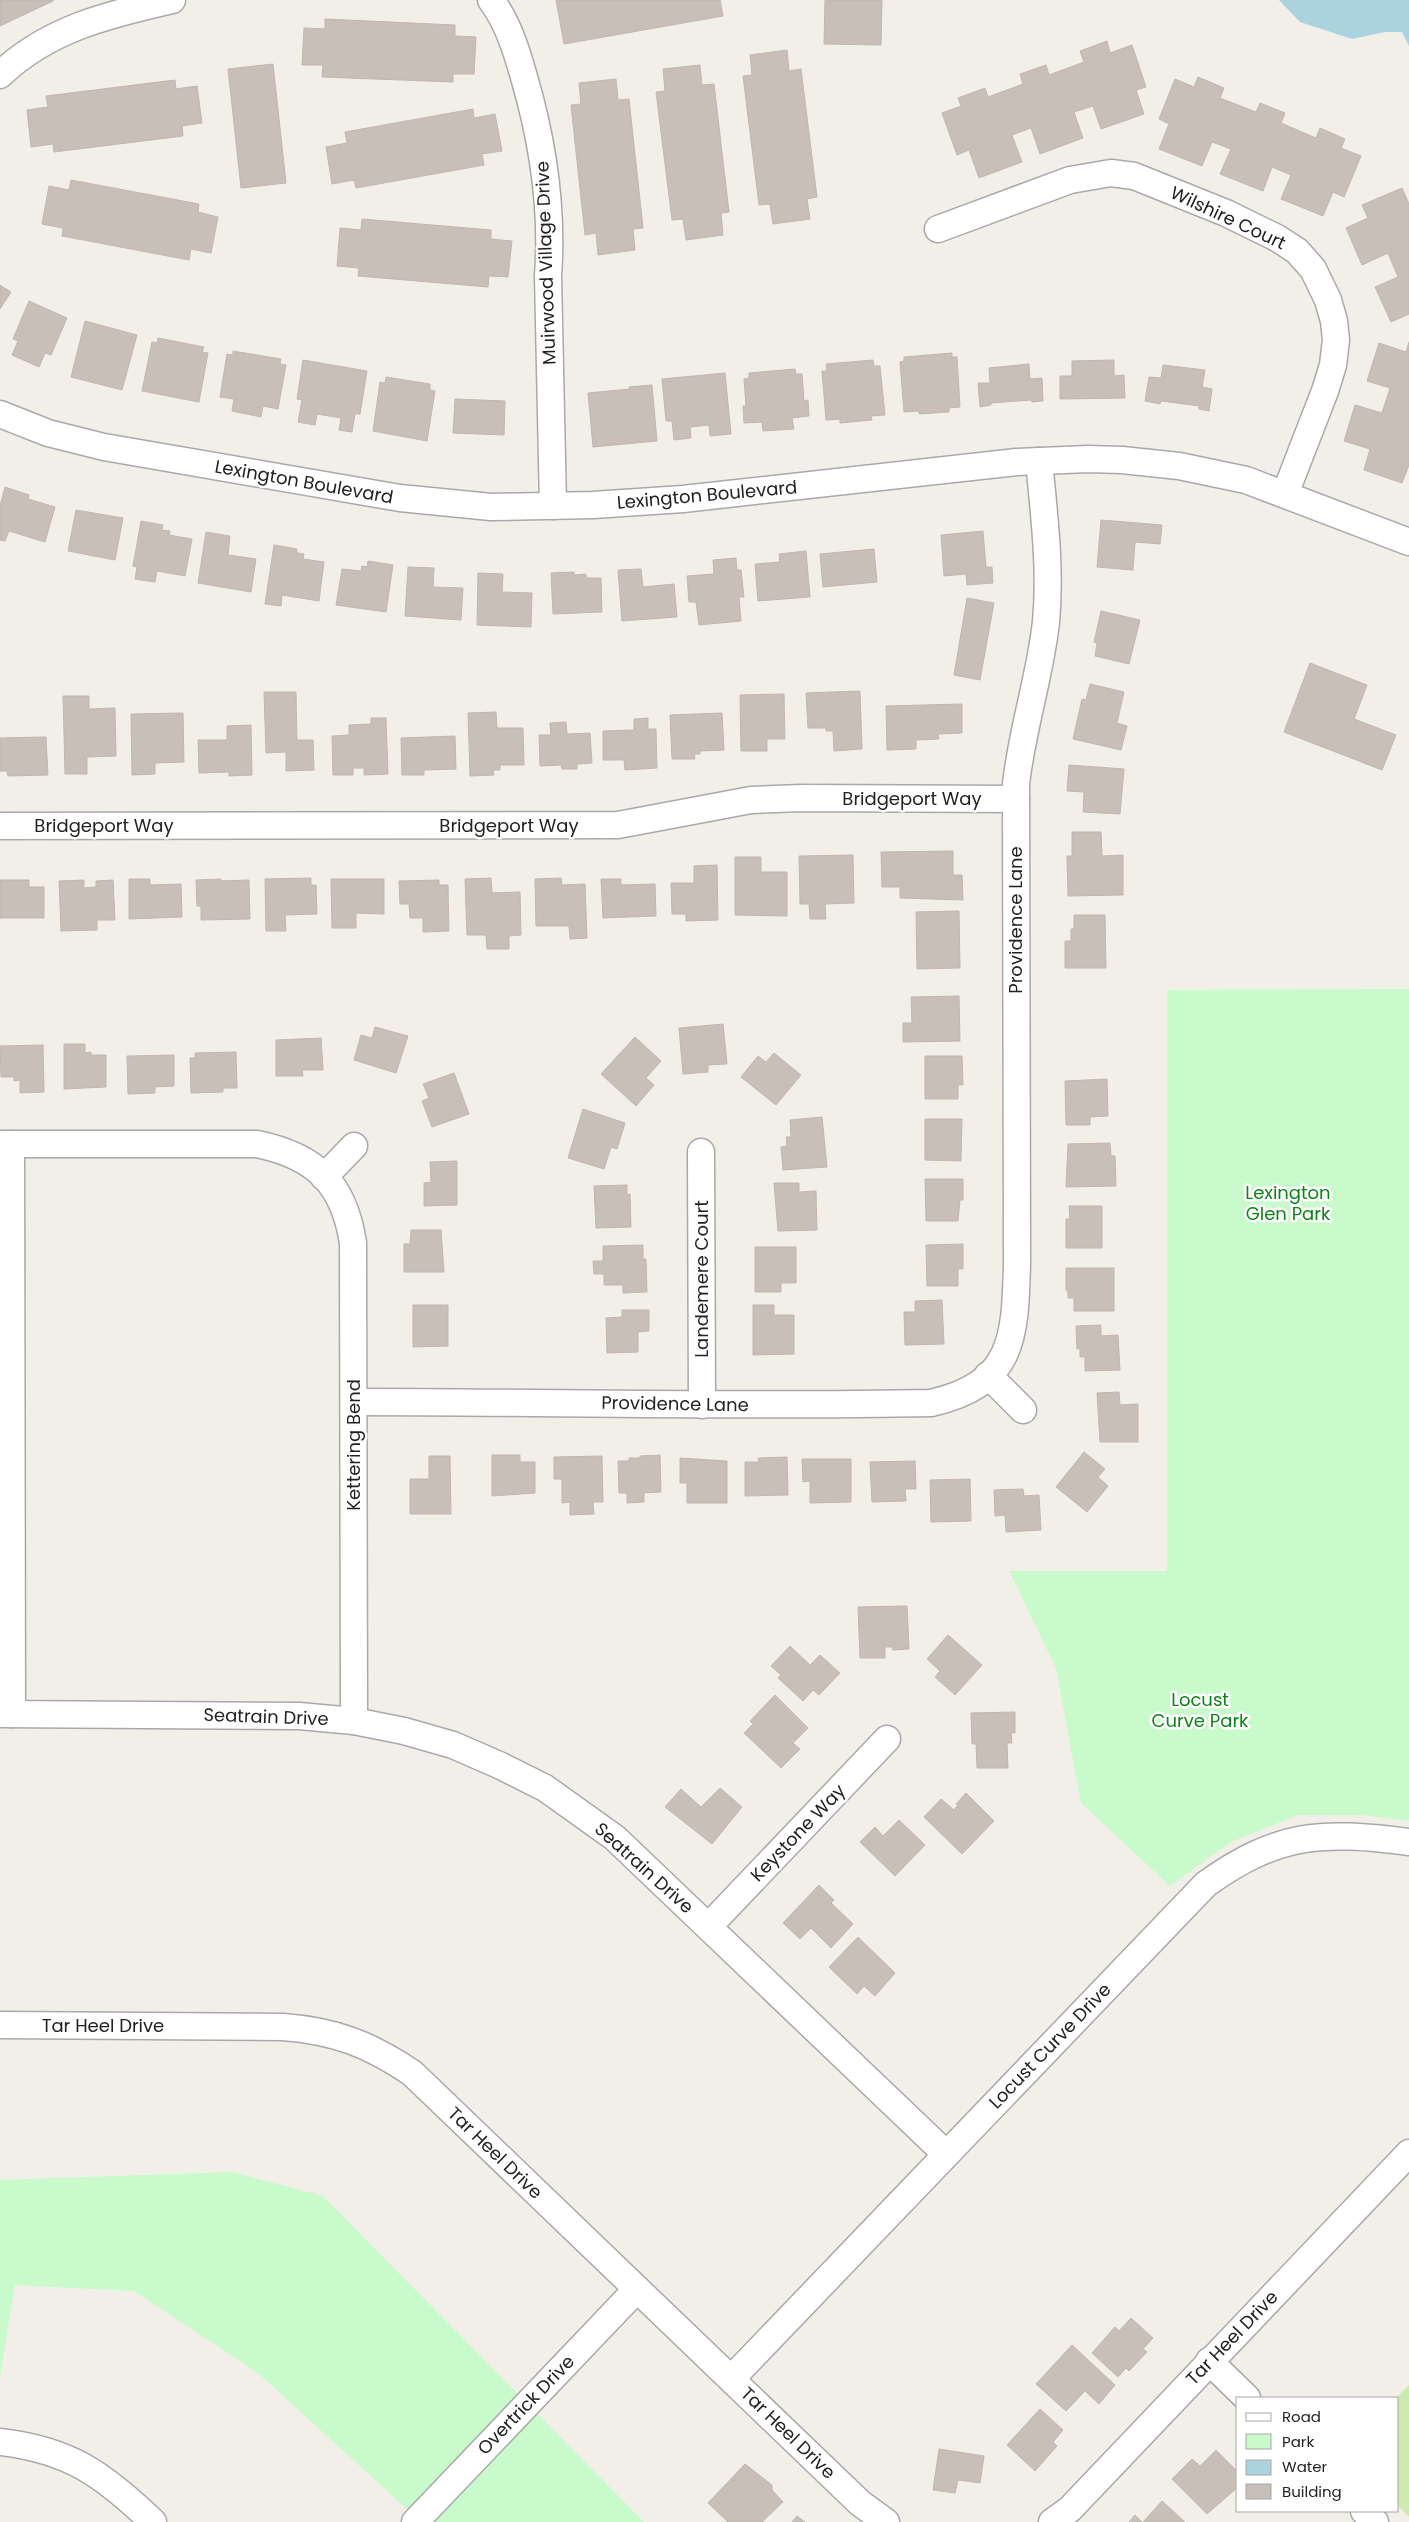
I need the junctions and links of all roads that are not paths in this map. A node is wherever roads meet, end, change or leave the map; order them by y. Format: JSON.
{"nodes":[{"id":1,"x":172,"y":0,"type":"edge"},
{"id":2,"x":491,"y":0,"type":"edge"},
{"id":3,"x":0,"y":75,"type":"edge"},
{"id":4,"x":938,"y":229,"type":"dead end"},
{"id":5,"x":0,"y":414,"type":"edge"},
{"id":6,"x":1039,"y":461,"type":"junction"},
{"id":7,"x":1285,"y":494,"type":"junction"},
{"id":8,"x":553,"y":506,"type":"junction"},
{"id":9,"x":1409,"y":542,"type":"edge"},
{"id":10,"x":1016,"y":800,"type":"junction"},
{"id":11,"x":0,"y":826,"type":"edge"},
{"id":12,"x":6,"y":1144,"type":"edge"},
{"id":13,"x":354,"y":1146,"type":"dead end"},
{"id":14,"x":701,"y":1152,"type":"dead end"},
{"id":15,"x":324,"y":1177,"type":"junction"},
{"id":16,"x":988,"y":1375,"type":"junction"},
{"id":17,"x":354,"y":1402,"type":"junction"},
{"id":18,"x":702,"y":1405,"type":"junction"},
{"id":19,"x":1023,"y":1410,"type":"dead end"},
{"id":20,"x":6,"y":1714,"type":"edge"},
{"id":21,"x":354,"y":1721,"type":"junction"},
{"id":22,"x":888,"y":1739,"type":"dead end"},
{"id":23,"x":1409,"y":1842,"type":"edge"},
{"id":24,"x":709,"y":1926,"type":"junction"},
{"id":25,"x":0,"y":2025,"type":"edge"},
{"id":26,"x":1409,"y":2153,"type":"edge"},
{"id":27,"x":946,"y":2154,"type":"junction"},
{"id":28,"x":637,"y":2289,"type":"junction"},
{"id":29,"x":1209,"y":2362,"type":"junction"},
{"id":30,"x":739,"y":2371,"type":"junction"},
{"id":31,"x":1246,"y":2397,"type":"edge"},
{"id":32,"x":0,"y":2442,"type":"edge"},
{"id":33,"x":1365,"y":2512,"type":"edge"},
{"id":34,"x":153,"y":2522,"type":"edge"},
{"id":35,"x":414,"y":2522,"type":"edge"},
{"id":36,"x":886,"y":2522,"type":"edge"},
{"id":37,"x":1052,"y":2522,"type":"edge"},
{"id":38,"x":1376,"y":2522,"type":"edge"}],
"edges":[{"from":1,"to":3,"type":"street"},
{"from":2,"to":8,"type":"street","name":"Muirwood Village Drive"},
{"from":4,"to":7,"type":"street","name":"Wilshire Court"},
{"from":5,"to":8,"type":"street","name":"Lexington Boulevard"},
{"from":6,"to":7,"type":"street","name":"Lexington Boulevard"},
{"from":6,"to":8,"type":"street","name":"Lexington Boulevard"},
{"from":6,"to":10,"type":"street","name":"Providence Lane"},
{"from":7,"to":9,"type":"street","name":"Lexington Boulevard"},
{"from":10,"to":11,"type":"street","name":"Bridgeport Way"},
{"from":10,"to":16,"type":"street","name":"Providence Lane"},
{"from":12,"to":15,"type":"street","name":"Kettering Bend"},
{"from":12,"to":20,"type":"street"},
{"from":13,"to":15,"type":"street"},
{"from":14,"to":18,"type":"street","name":"Landemere Court"},
{"from":15,"to":17,"type":"street","name":"Kettering Bend"},
{"from":16,"to":18,"type":"street","name":"Providence Lane"},
{"from":16,"to":19,"type":"street"},
{"from":17,"to":18,"type":"street","name":"Providence Lane"},
{"from":17,"to":21,"type":"street","name":"Kettering Bend"},
{"from":20,"to":21,"type":"street","name":"Seatrain Drive"},
{"from":21,"to":24,"type":"street","name":"Seatrain Drive"},
{"from":22,"to":24,"type":"street","name":"Keystone Way"},
{"from":23,"to":27,"type":"street","name":"Locust Curve Drive"},
{"from":24,"to":27,"type":"street","name":"Seatrain Drive"},
{"from":25,"to":28,"type":"street","name":"Tar Heel Drive"},
{"from":26,"to":29,"type":"street","name":"Tar Heel Drive"},
{"from":27,"to":30,"type":"street","name":"Locust Curve Drive"},
{"from":28,"to":30,"type":"street","name":"Tar Heel Drive"},
{"from":28,"to":35,"type":"street","name":"Overtrick Drive"},
{"from":29,"to":31,"type":"street"},
{"from":29,"to":37,"type":"street","name":"Tar Heel Drive"},
{"from":30,"to":36,"type":"street","name":"Tar Heel Drive"},
{"from":32,"to":34,"type":"street"},
{"from":33,"to":38,"type":"street"}]}
